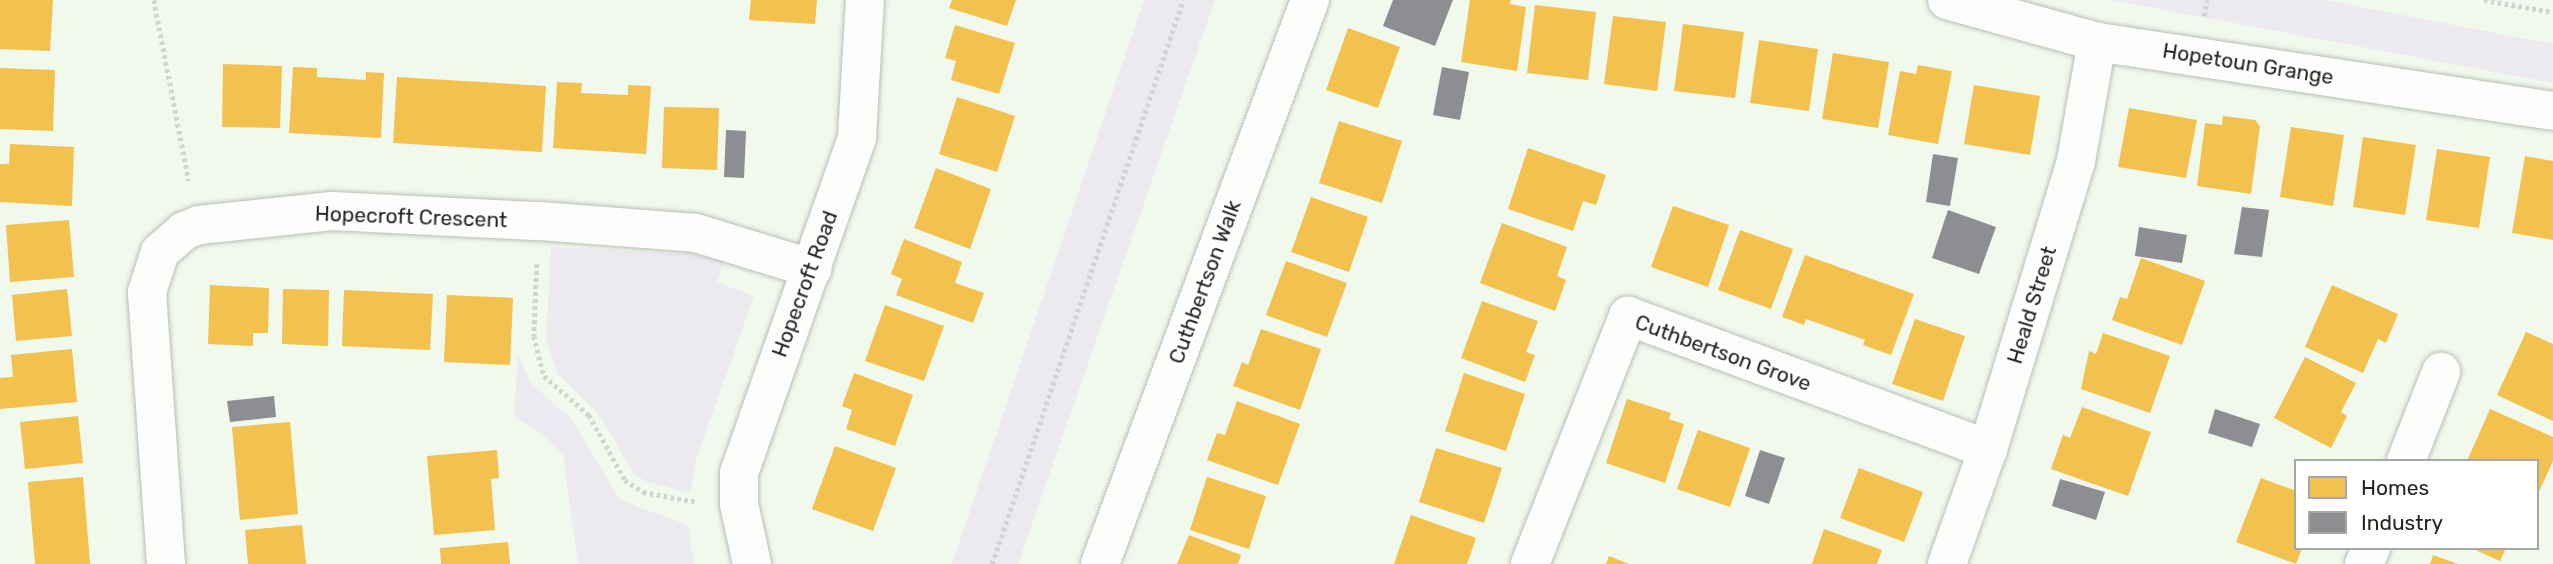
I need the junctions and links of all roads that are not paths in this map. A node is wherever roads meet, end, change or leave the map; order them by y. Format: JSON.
{"nodes":[{"id":1,"x":865,"y":0,"type":"edge"},
{"id":2,"x":1310,"y":0,"type":"edge"},
{"id":3,"x":1947,"y":0,"type":"edge"},
{"id":4,"x":2097,"y":42,"type":"junction"},
{"id":5,"x":2553,"y":111,"type":"edge"},
{"id":6,"x":813,"y":269,"type":"junction"},
{"id":7,"x":2441,"y":372,"type":"dead end"},
{"id":8,"x":1988,"y":449,"type":"junction"},
{"id":9,"x":2407,"y":459,"type":"edge"},
{"id":10,"x":166,"y":564,"type":"edge"},
{"id":11,"x":752,"y":564,"type":"edge"},
{"id":12,"x":1100,"y":564,"type":"edge"},
{"id":13,"x":1530,"y":564,"type":"edge"},
{"id":14,"x":1947,"y":564,"type":"edge"}],
"edges":[{"from":1,"to":6,"type":"street","name":"Hopecroft Road"},
{"from":2,"to":12,"type":"street","name":"Cuthbertson Walk"},
{"from":3,"to":4,"type":"street","name":"Hopetoun Grange"},
{"from":4,"to":5,"type":"street","name":"Hopetoun Grange"},
{"from":4,"to":8,"type":"street","name":"Heald Street"},
{"from":6,"to":10,"type":"street","name":"Hopecroft Crescent"},
{"from":6,"to":11,"type":"street","name":"Hopecroft Road"},
{"from":7,"to":9,"type":"street"},
{"from":8,"to":13,"type":"street","name":"Cuthbertson Grove"},
{"from":8,"to":14,"type":"street","name":"Heald Street"}]}
